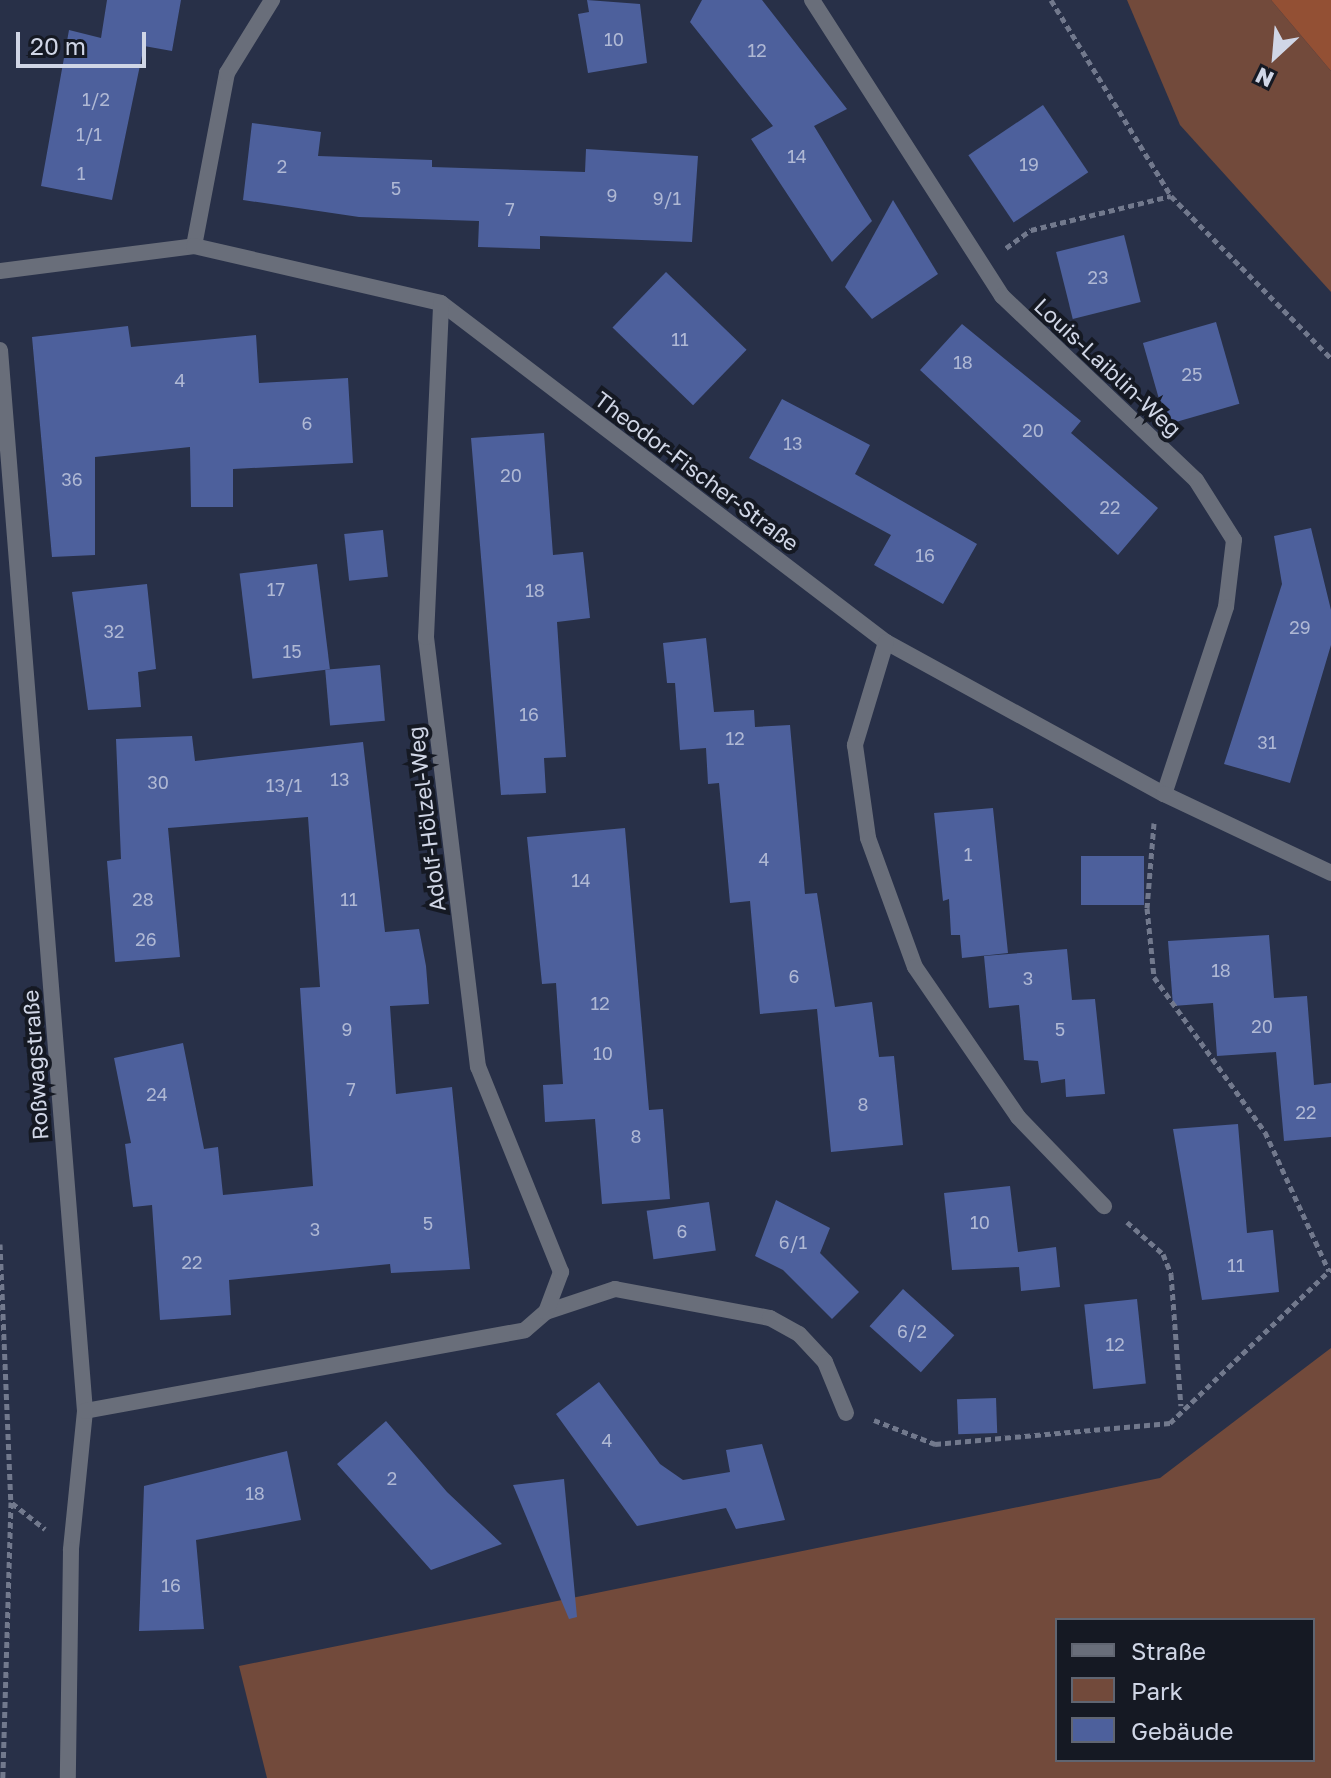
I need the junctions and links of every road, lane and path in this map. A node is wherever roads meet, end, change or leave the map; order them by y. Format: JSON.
{"nodes":[{"id":1,"x":272,"y":0,"type":"edge"},
{"id":2,"x":812,"y":0,"type":"edge"},
{"id":3,"x":1051,"y":0,"type":"edge"},
{"id":4,"x":1171,"y":196,"type":"junction"},
{"id":5,"x":194,"y":246,"type":"junction"},
{"id":6,"x":981,"y":265,"type":"junction"},
{"id":7,"x":0,"y":271,"type":"edge"},
{"id":8,"x":441,"y":303,"type":"junction"},
{"id":9,"x":0,"y":350,"type":"edge"},
{"id":10,"x":1331,"y":358,"type":"edge"},
{"id":11,"x":886,"y":642,"type":"junction"},
{"id":12,"x":1164,"y":794,"type":"junction"},
{"id":13,"x":1331,"y":873,"type":"edge"},
{"id":14,"x":1104,"y":1206,"type":"joint"},
{"id":15,"x":0,"y":1244,"type":"edge"},
{"id":16,"x":1330,"y":1270,"type":"edge"},
{"id":17,"x":546,"y":1312,"type":"junction"},
{"id":18,"x":1182,"y":1407,"type":"junction"},
{"id":19,"x":85,"y":1411,"type":"junction"},
{"id":20,"x":846,"y":1413,"type":"joint"},
{"id":21,"x":3,"y":1778,"type":"edge"},
{"id":22,"x":68,"y":1778,"type":"edge"}],
"edges":[{"from":1,"to":5,"type":"street"},
{"from":2,"to":6,"type":"street","name":"Louis-Laiblin-Weg"},
{"from":3,"to":4,"type":"path"},
{"from":4,"to":6,"type":"path"},
{"from":4,"to":10,"type":"path"},
{"from":5,"to":7,"type":"street","name":"Theodor-Fischer-Straße"},
{"from":5,"to":8,"type":"street","name":"Theodor-Fischer-Straße"},
{"from":6,"to":12,"type":"street","name":"Louis-Laiblin-Weg"},
{"from":8,"to":11,"type":"street","name":"Theodor-Fischer-Straße"},
{"from":8,"to":17,"type":"street","name":"Adolf-Hölzel-Weg"},
{"from":9,"to":19,"type":"street","name":"Roßwagstraße"},
{"from":11,"to":12,"type":"street","name":"Theodor-Fischer-Straße"},
{"from":11,"to":14,"type":"street"},
{"from":12,"to":13,"type":"street","name":"Theodor-Fischer-Straße"},
{"from":12,"to":16,"type":"path"},
{"from":14,"to":18,"type":"path"},
{"from":15,"to":21,"type":"path"},
{"from":16,"to":18,"type":"path"},
{"from":17,"to":19,"type":"street"},
{"from":17,"to":20,"type":"street"},
{"from":18,"to":20,"type":"path"},
{"from":19,"to":22,"type":"street","name":"Roßwagstraße"}]}
